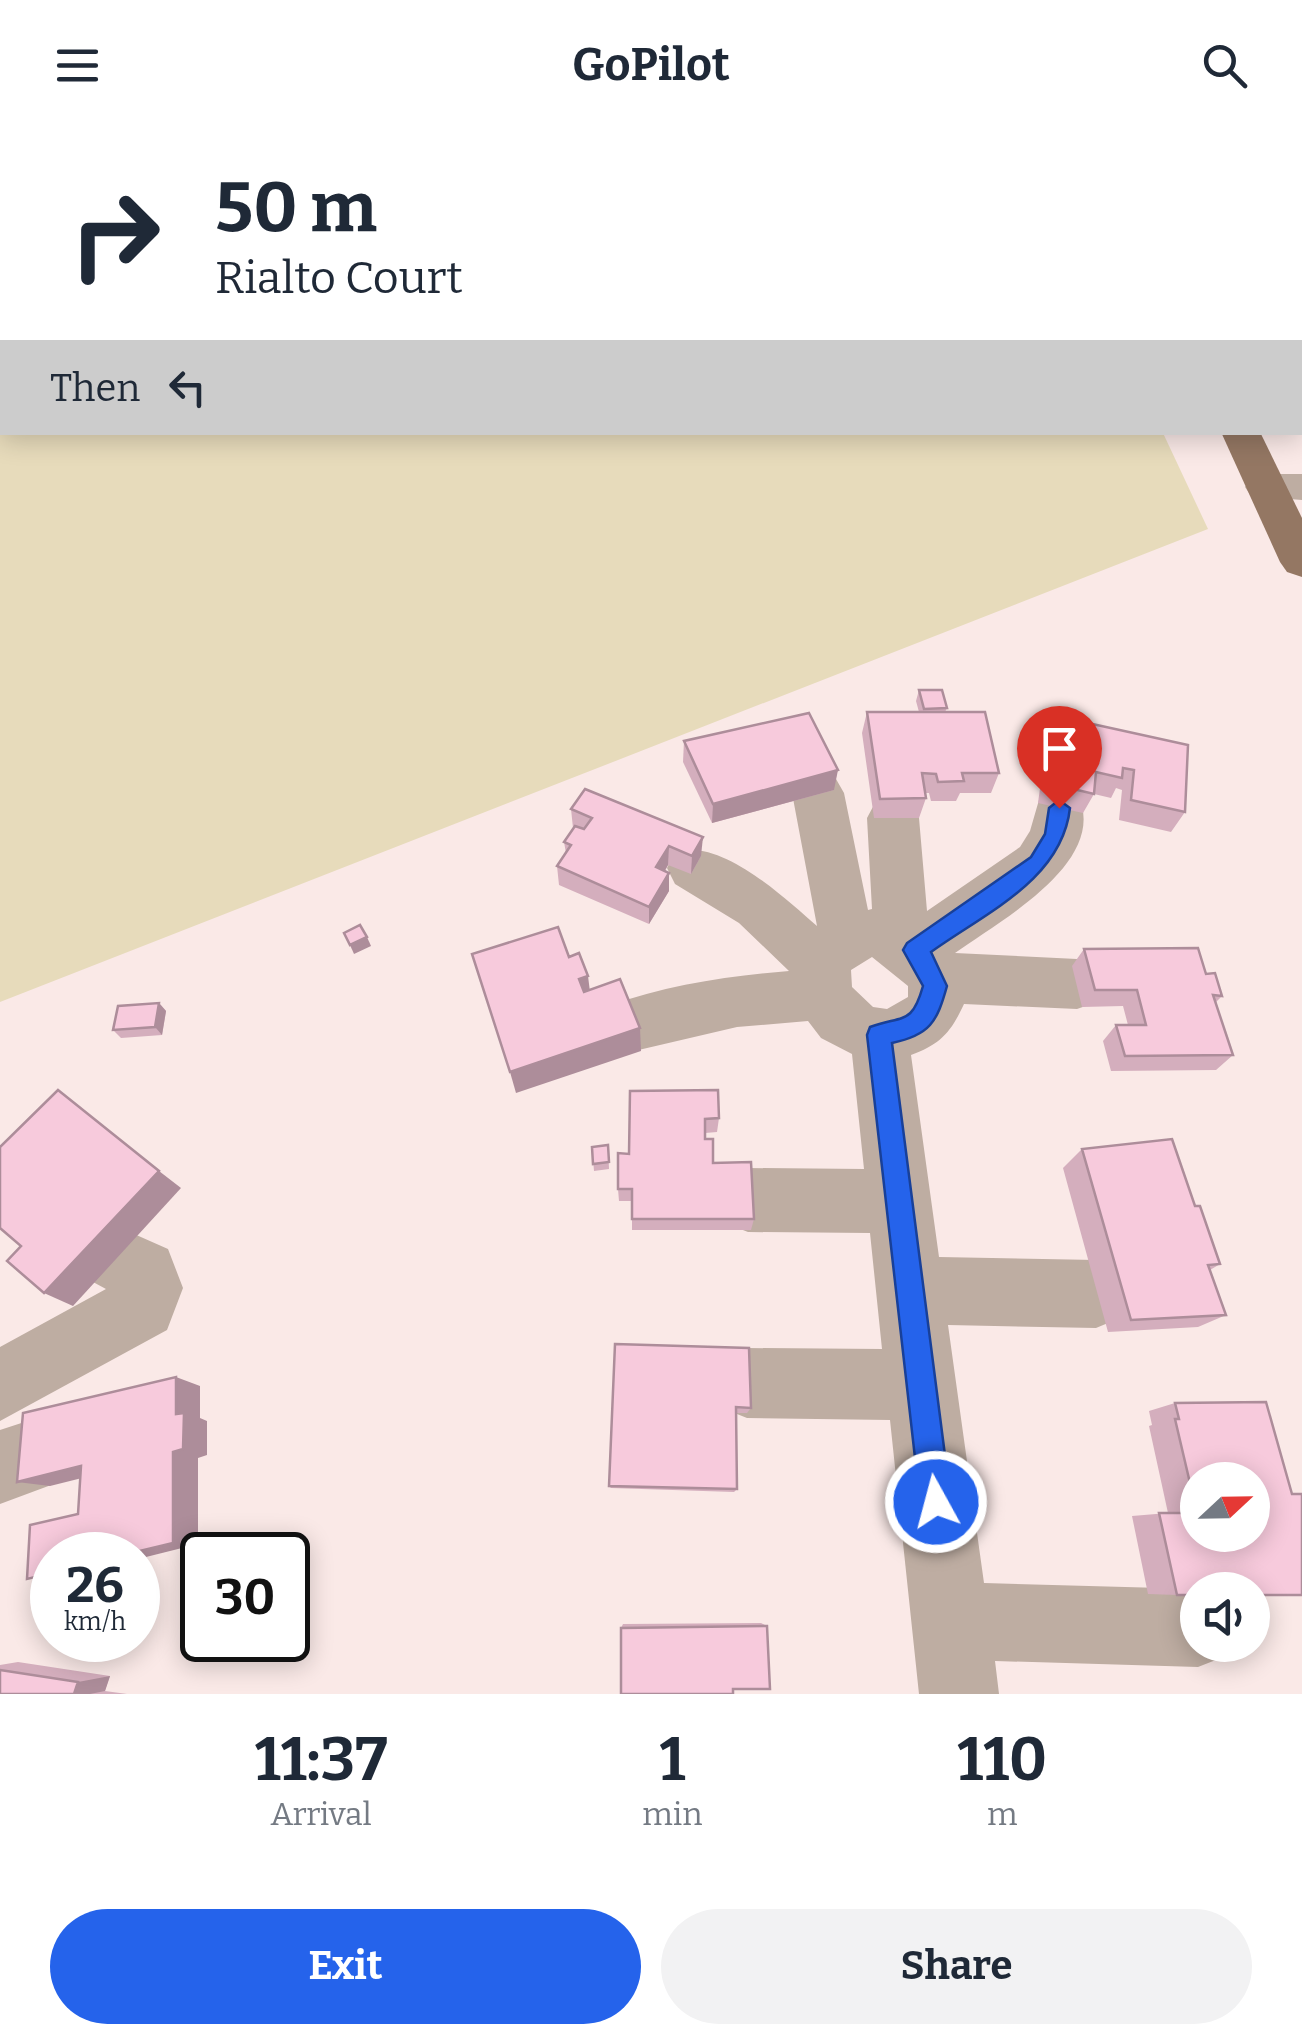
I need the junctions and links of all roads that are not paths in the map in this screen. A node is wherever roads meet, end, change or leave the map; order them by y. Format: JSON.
{"nodes":[{"id":1,"x":1242,"y":435,"type":"edge"},
{"id":2,"x":1284,"y":487,"type":"edge"},
{"id":3,"x":1296,"y":538,"type":"edge"},
{"id":4,"x":818,"y":793,"type":"edge"},
{"id":5,"x":1059,"y":808,"type":"edge"},
{"id":6,"x":893,"y":818,"type":"edge"},
{"id":7,"x":694,"y":868,"type":"edge"},
{"id":8,"x":874,"y":961,"type":"junction"},
{"id":9,"x":1077,"y":984,"type":"dead end"},
{"id":10,"x":630,"y":1026,"type":"edge"},
{"id":11,"x":879,"y":1035,"type":"junction"},
{"id":12,"x":748,"y":1200,"type":"edge"},
{"id":13,"x":900,"y":1201,"type":"junction"},
{"id":14,"x":116,"y":1259,"type":"dead end"},
{"id":15,"x":909,"y":1290,"type":"junction"},
{"id":16,"x":1096,"y":1294,"type":"dead end"},
{"id":17,"x":747,"y":1383,"type":"edge"},
{"id":18,"x":921,"y":1385,"type":"junction"},
{"id":19,"x":0,"y":1386,"type":"edge"},
{"id":20,"x":1180,"y":1630,"type":"edge"},
{"id":21,"x":954,"y":1657,"type":"edge"}],
"edges":[{"from":1,"to":2,"type":"main road"},
{"from":2,"to":3,"type":"main road"},
{"from":4,"to":8,"type":"street"},
{"from":5,"to":8,"type":"street"},
{"from":6,"to":8,"type":"street"},
{"from":7,"to":8,"type":"street"},
{"from":8,"to":9,"type":"street"},
{"from":8,"to":10,"type":"street"},
{"from":8,"to":11,"type":"street"},
{"from":8,"to":11,"type":"street"},
{"from":11,"to":13,"type":"street"},
{"from":12,"to":13,"type":"street"},
{"from":13,"to":15,"type":"street"},
{"from":14,"to":19,"type":"street"},
{"from":15,"to":16,"type":"street"},
{"from":15,"to":18,"type":"street"},
{"from":17,"to":18,"type":"street"},
{"from":18,"to":21,"type":"street"},
{"from":20,"to":21,"type":"street"}]}
